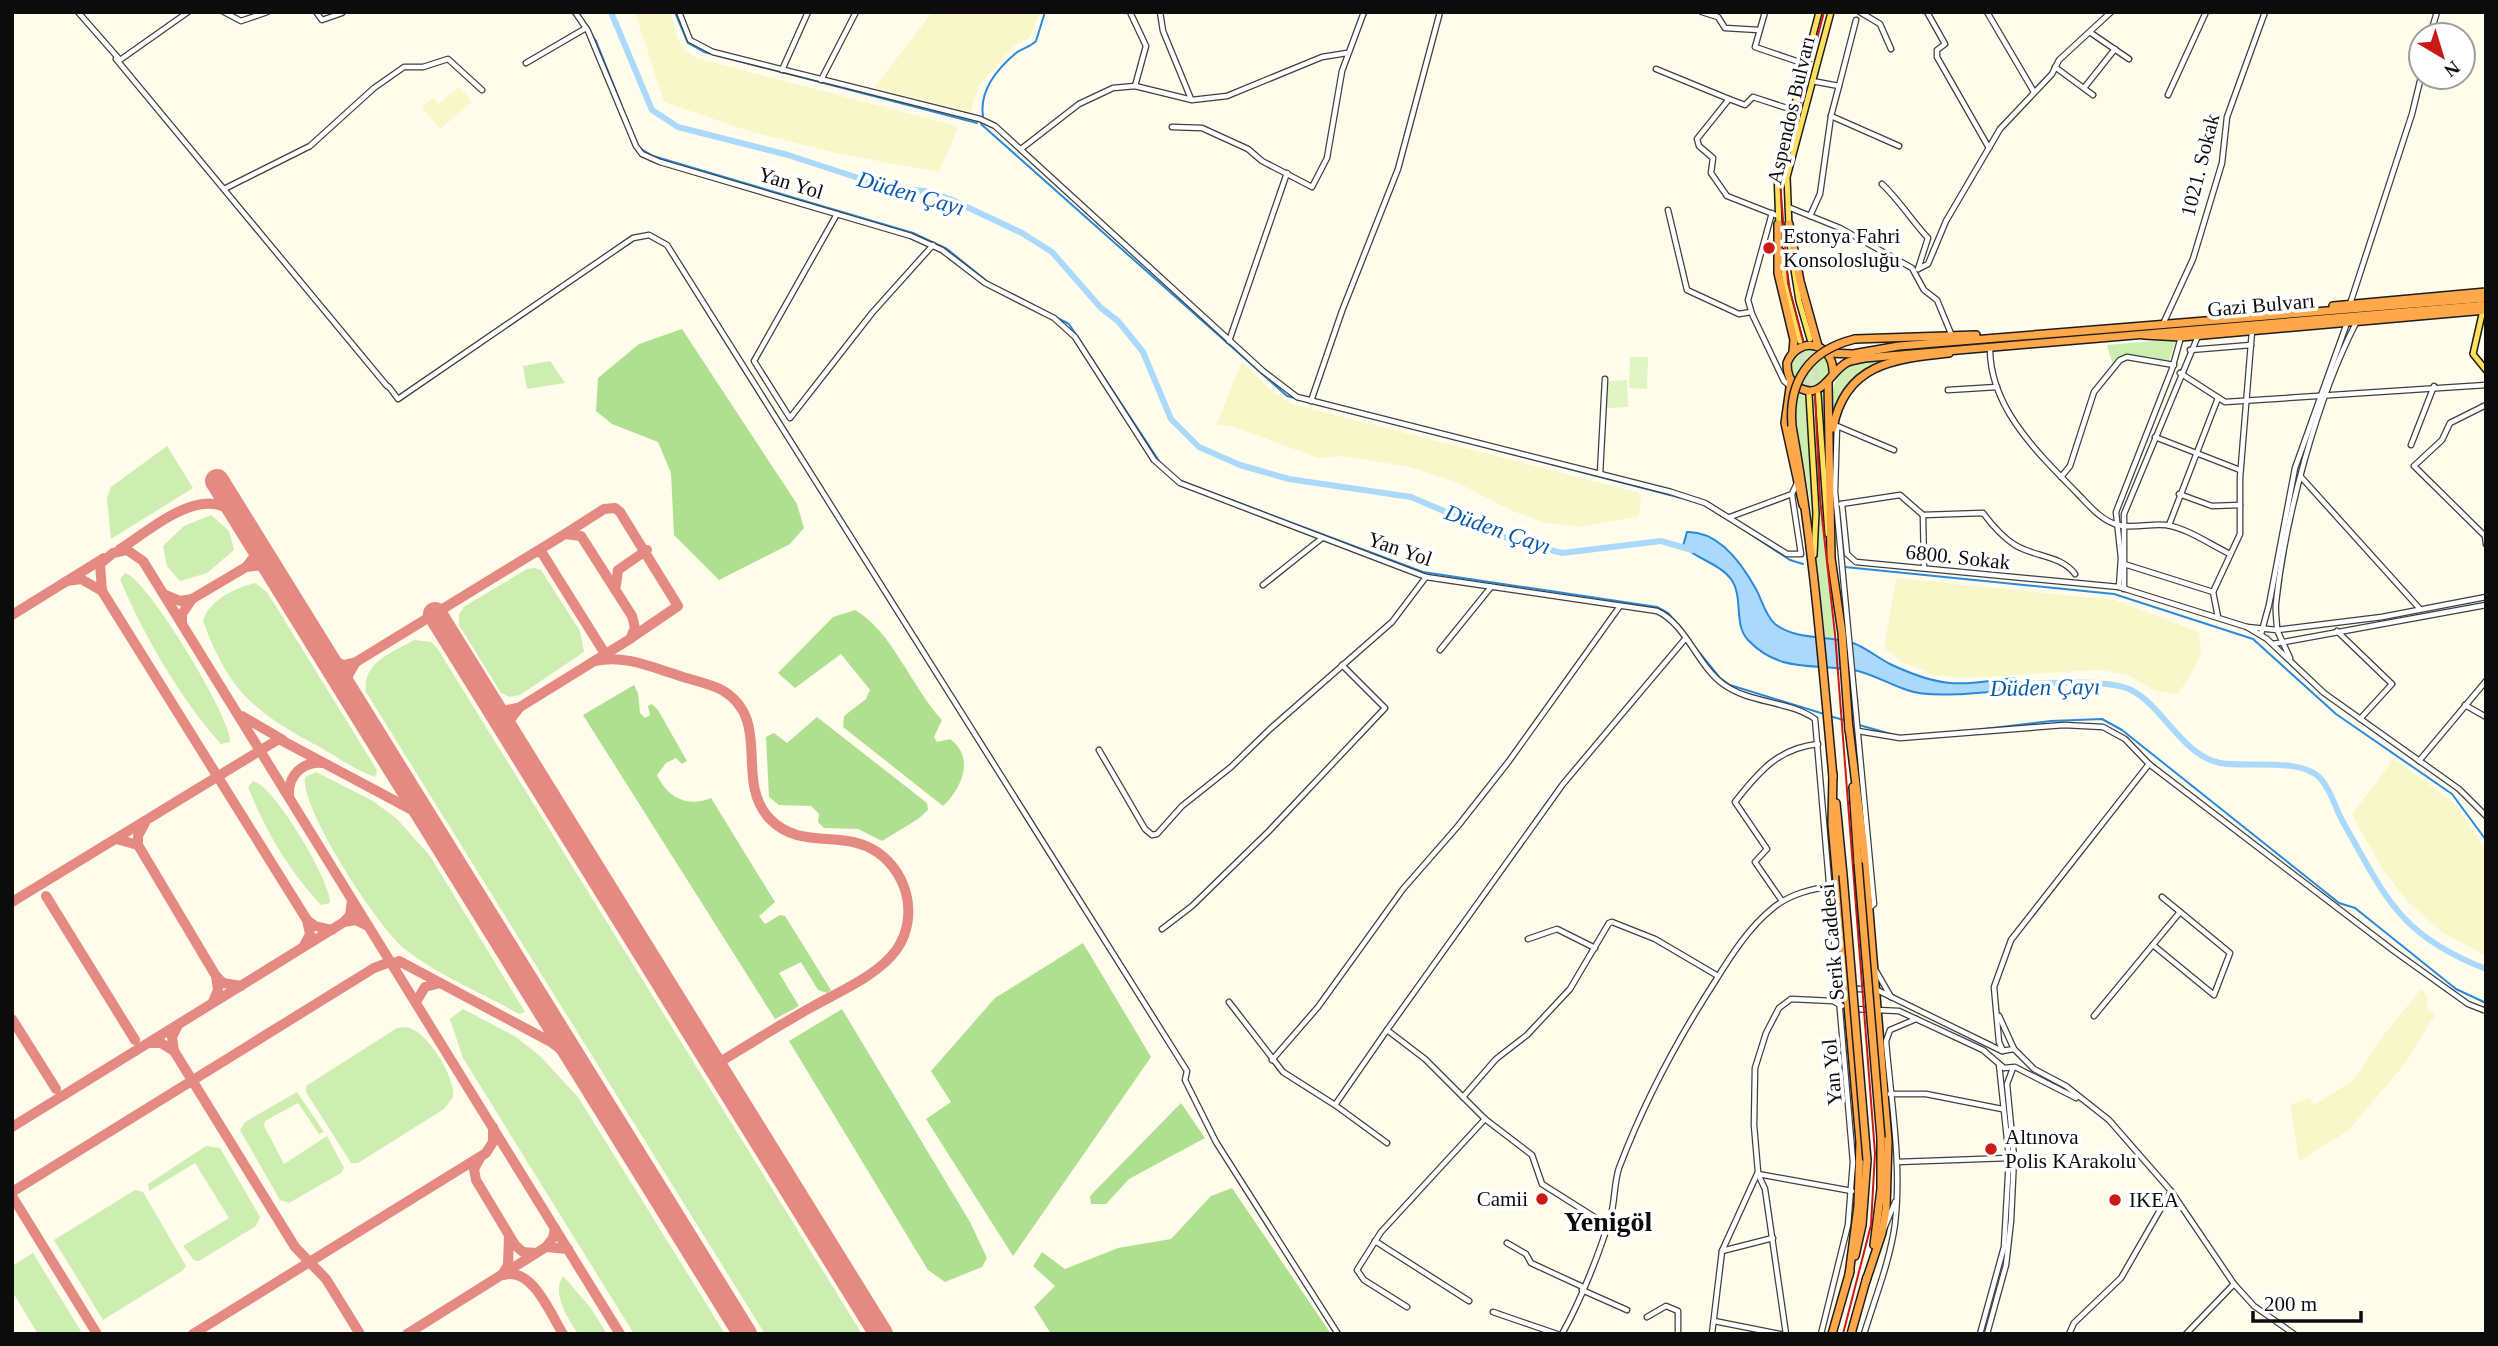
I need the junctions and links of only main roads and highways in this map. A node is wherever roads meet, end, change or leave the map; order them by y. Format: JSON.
{"nodes":[{"id":1,"x":1819,"y":12,"type":"edge"},
{"id":2,"x":1831,"y":12,"type":"edge"},
{"id":3,"x":1776,"y":218,"type":"junction"},
{"id":4,"x":1789,"y":224,"type":"junction"},
{"id":5,"x":2486,"y":292,"type":"edge"},
{"id":6,"x":2486,"y":298,"type":"edge"},
{"id":7,"x":2485,"y":308,"type":"edge"},
{"id":8,"x":2163,"y":324,"type":"junction"},
{"id":9,"x":2057,"y":333,"type":"junction"},
{"id":10,"x":2133,"y":333,"type":"junction"},
{"id":11,"x":1810,"y":339,"type":"tunnel mouth"},
{"id":12,"x":1800,"y":341,"type":"tunnel mouth"},
{"id":13,"x":2039,"y":341,"type":"junction"},
{"id":14,"x":1818,"y":346,"type":"junction"},
{"id":15,"x":1793,"y":352,"type":"junction"},
{"id":16,"x":1828,"y":353,"type":"junction"},
{"id":17,"x":2486,"y":370,"type":"edge"},
{"id":18,"x":1833,"y":372,"type":"junction"},
{"id":19,"x":1828,"y":381,"type":"junction"},
{"id":20,"x":1790,"y":384,"type":"junction"},
{"id":21,"x":1818,"y":394,"type":"tunnel mouth"},
{"id":22,"x":1809,"y":395,"type":"tunnel mouth"},
{"id":23,"x":1831,"y":439,"type":"junction"},
{"id":24,"x":1811,"y":544,"type":"junction"},
{"id":25,"x":1813,"y":558,"type":"junction"},
{"id":26,"x":1831,"y":558,"type":"junction"},
{"id":27,"x":1849,"y":728,"type":"junction"},
{"id":28,"x":1833,"y":774,"type":"junction"},
{"id":29,"x":1849,"y":1275,"type":"junction"},
{"id":30,"x":1866,"y":1281,"type":"junction"},
{"id":31,"x":1832,"y":1334,"type":"edge"},
{"id":32,"x":1851,"y":1334,"type":"edge"}],
"edges":[{"from":1,"to":3,"type":"main road","name":"Aspendos Bulvarı"},
{"from":2,"to":4,"type":"main road","name":"Aspendos Bulvarı"},
{"from":3,"to":12,"type":"main road","name":"Aspendos Bulvarı"},
{"from":3,"to":15,"type":"highway"},
{"from":4,"to":11,"type":"main road","name":"Aspendos Bulvarı"},
{"from":4,"to":14,"type":"highway"},
{"from":5,"to":8,"type":"highway"},
{"from":6,"to":8,"type":"highway","name":"Gazi Bulvarı"},
{"from":7,"to":10,"type":"highway","name":"Gazi Bulvarı"},
{"from":7,"to":10,"type":"highway"},
{"from":7,"to":17,"type":"main road"},
{"from":8,"to":9,"type":"highway","name":"Gazi Bulvarı"},
{"from":9,"to":16,"type":"highway"},
{"from":9,"to":24,"type":"highway","bridge":true},
{"from":10,"to":13,"type":"highway","name":"Gazi Bulvarı"},
{"from":13,"to":18,"type":"highway"},
{"from":13,"to":23,"type":"highway"},
{"from":14,"to":15,"type":"highway"},
{"from":14,"to":16,"type":"highway"},
{"from":15,"to":20,"type":"highway"},
{"from":16,"to":18,"type":"highway"},
{"from":18,"to":19,"type":"highway"},
{"from":19,"to":20,"type":"highway"},
{"from":19,"to":23,"type":"highway"},
{"from":20,"to":24,"type":"highway"},
{"from":21,"to":26,"type":"main road"},
{"from":22,"to":25,"type":"main road"},
{"from":23,"to":26,"type":"highway","name":"Serik Caddesi"},
{"from":24,"to":25,"type":"highway","name":"Serik Caddesi"},
{"from":25,"to":28,"type":"highway","name":"Serik Caddesi"},
{"from":26,"to":27,"type":"highway","name":"Serik Caddesi"},
{"from":27,"to":30,"type":"highway","name":"Serik Caddesi","bridge":true},
{"from":27,"to":30,"type":"highway"},
{"from":28,"to":29,"type":"highway"},
{"from":28,"to":29,"type":"highway","name":"Serik Caddesi","bridge":true},
{"from":29,"to":31,"type":"highway","name":"Serik Caddesi"},
{"from":30,"to":32,"type":"highway","name":"Serik Caddesi"}]}
